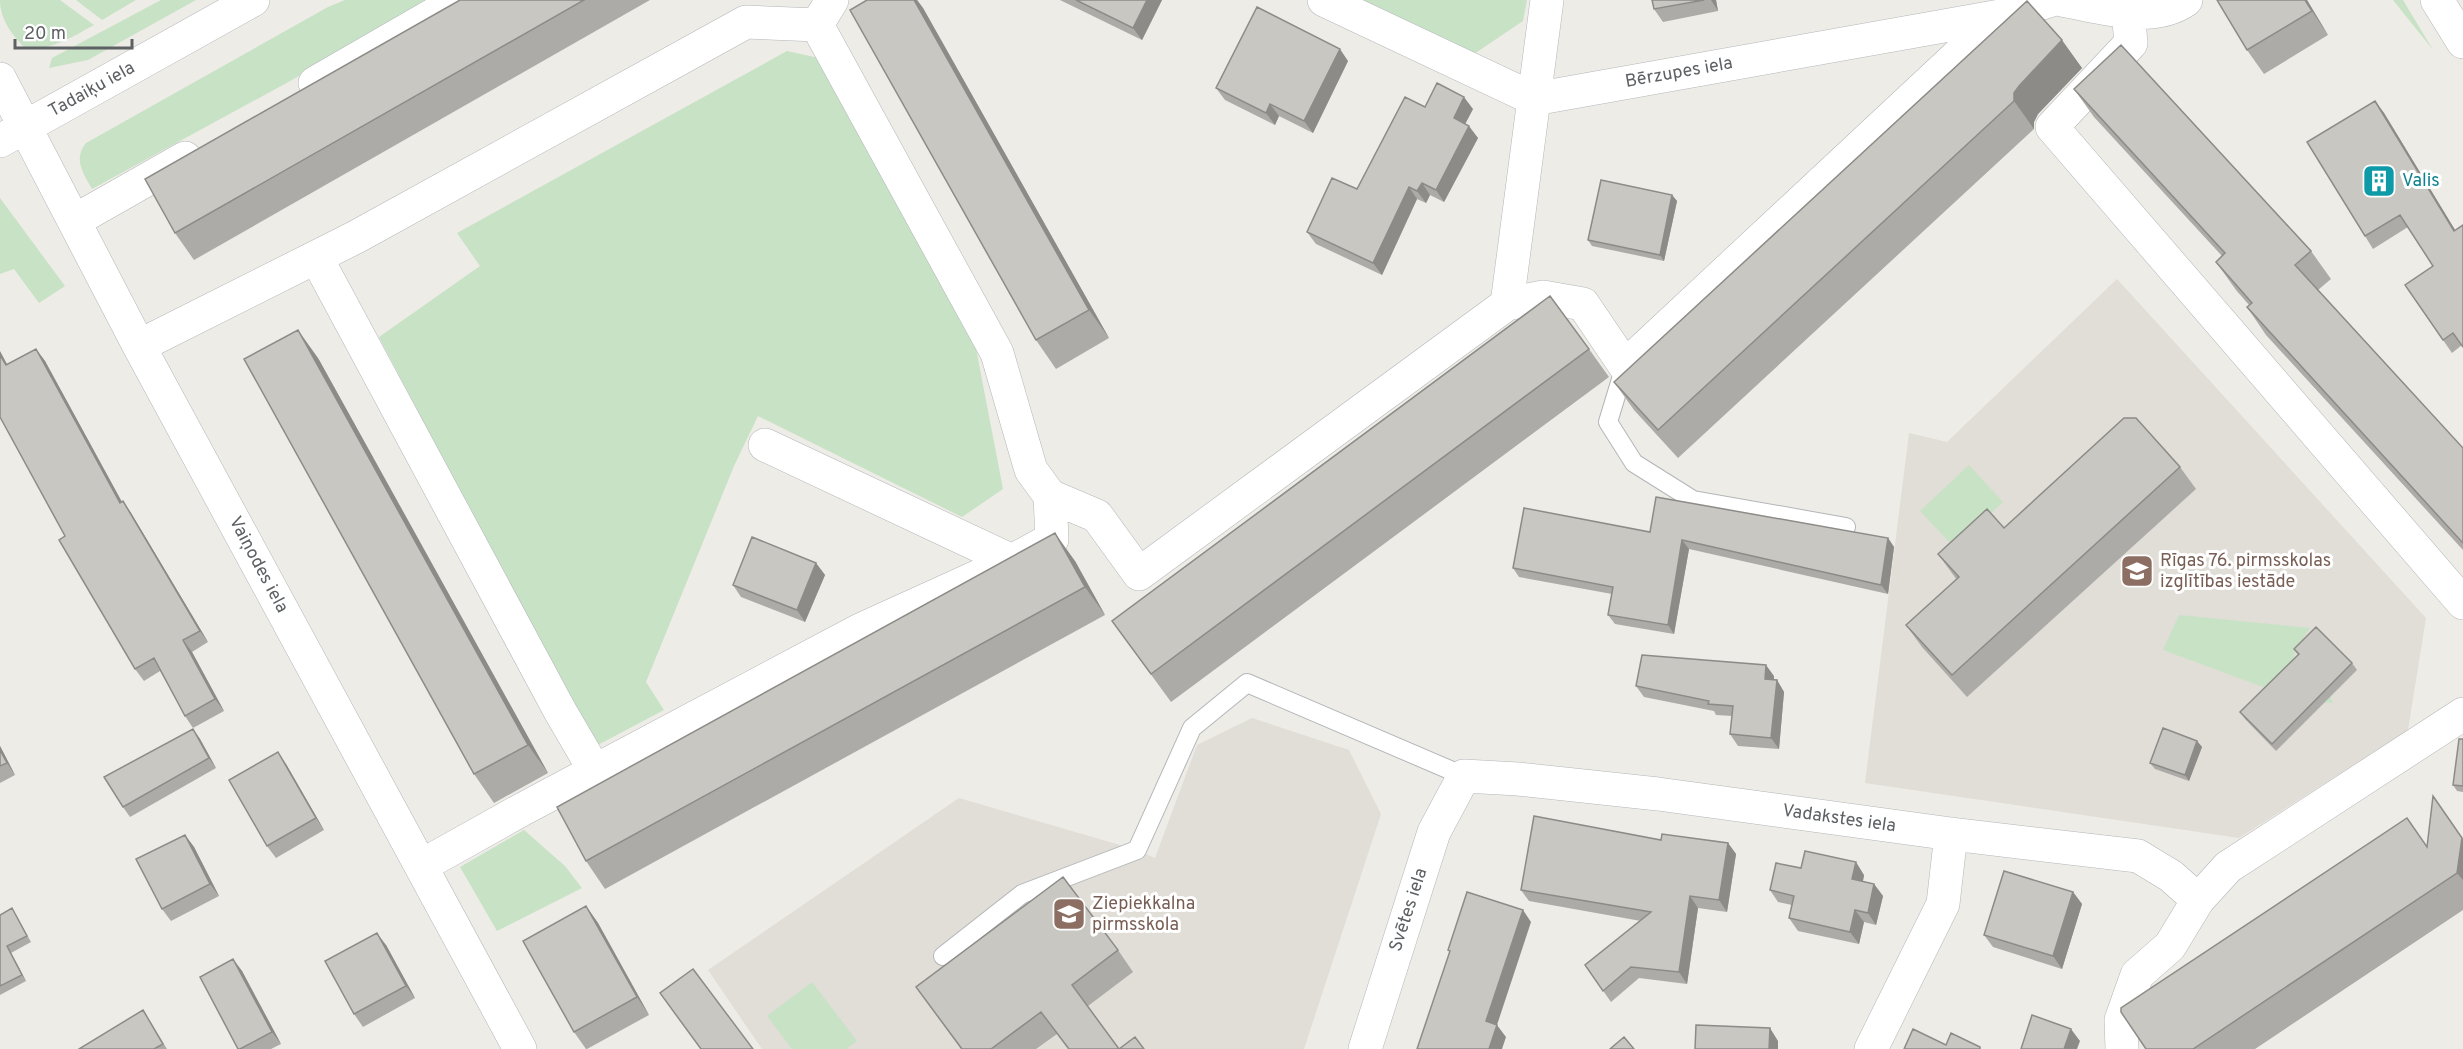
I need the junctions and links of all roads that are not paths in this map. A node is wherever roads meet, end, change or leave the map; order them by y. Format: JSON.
{"nodes":[{"id":1,"x":253,"y":0,"type":"edge"},
{"id":2,"x":459,"y":0,"type":"edge"},
{"id":3,"x":1324,"y":0,"type":"edge"},
{"id":4,"x":1547,"y":0,"type":"edge"},
{"id":5,"x":2052,"y":0,"type":"edge"},
{"id":6,"x":2062,"y":0,"type":"edge"},
{"id":7,"x":2186,"y":0,"type":"edge"},
{"id":8,"x":2437,"y":0,"type":"edge"},
{"id":9,"x":2129,"y":7,"type":"edge"},
{"id":10,"x":825,"y":12,"type":"edge"},
{"id":11,"x":2000,"y":16,"type":"junction"},
{"id":12,"x":2463,"y":42,"type":"edge"},
{"id":13,"x":0,"y":79,"type":"edge"},
{"id":14,"x":290,"y":97,"type":"edge"},
{"id":15,"x":1534,"y":99,"type":"junction"},
{"id":16,"x":12,"y":134,"type":"edge"},
{"id":17,"x":208,"y":144,"type":"edge"},
{"id":18,"x":74,"y":221,"type":"junction"},
{"id":19,"x":316,"y":257,"type":"junction"},
{"id":20,"x":1507,"y":304,"type":"junction"},
{"id":21,"x":139,"y":346,"type":"junction"},
{"id":22,"x":1625,"y":366,"type":"junction"},
{"id":23,"x":765,"y":445,"type":"dead end"},
{"id":24,"x":1050,"y":496,"type":"junction"},
{"id":25,"x":1845,"y":527,"type":"dead end"},
{"id":26,"x":1012,"y":561,"type":"junction"},
{"id":27,"x":2463,"y":603,"type":"edge"},
{"id":28,"x":2463,"y":714,"type":"edge"},
{"id":29,"x":595,"y":771,"type":"junction"},
{"id":30,"x":1464,"y":776,"type":"junction"},
{"id":31,"x":1951,"y":834,"type":"junction"},
{"id":32,"x":421,"y":866,"type":"junction"},
{"id":33,"x":2198,"y":900,"type":"junction"},
{"id":34,"x":943,"y":956,"type":"dead end"},
{"id":35,"x":520,"y":1049,"type":"edge"},
{"id":36,"x":1365,"y":1049,"type":"edge"},
{"id":37,"x":1871,"y":1049,"type":"edge"},
{"id":38,"x":2122,"y":1049,"type":"edge"}],
"edges":[{"from":1,"to":16,"type":"street","name":"Tadaiķu iela"},
{"from":2,"to":14,"type":"street"},
{"from":3,"to":15,"type":"street"},
{"from":4,"to":15,"type":"street"},
{"from":5,"to":11,"type":"street","name":"Bērzupes iela"},
{"from":6,"to":9,"type":"street"},
{"from":7,"to":9,"type":"street"},
{"from":8,"to":12,"type":"street"},
{"from":9,"to":27,"type":"street"},
{"from":10,"to":19,"type":"street"},
{"from":10,"to":24,"type":"street"},
{"from":11,"to":15,"type":"street","name":"Bērzupes iela"},
{"from":11,"to":22,"type":"street"},
{"from":13,"to":16,"type":"street","name":"Vaiņodes iela"},
{"from":15,"to":20,"type":"street"},
{"from":16,"to":18,"type":"street","name":"Vaiņodes iela"},
{"from":17,"to":18,"type":"street"},
{"from":18,"to":21,"type":"street","name":"Vaiņodes iela"},
{"from":19,"to":21,"type":"street"},
{"from":19,"to":29,"type":"street"},
{"from":20,"to":22,"type":"street"},
{"from":20,"to":24,"type":"street"},
{"from":21,"to":32,"type":"street","name":"Vaiņodes iela"},
{"from":22,"to":25,"type":"lane"},
{"from":23,"to":26,"type":"street"},
{"from":24,"to":26,"type":"street"},
{"from":26,"to":29,"type":"street"},
{"from":28,"to":33,"type":"street"},
{"from":29,"to":32,"type":"street"},
{"from":30,"to":31,"type":"street","name":"Vadakstes iela"},
{"from":30,"to":34,"type":"lane"},
{"from":30,"to":36,"type":"street","name":"Svētes iela"},
{"from":31,"to":33,"type":"street","name":"Vadakstes iela"},
{"from":31,"to":37,"type":"street"},
{"from":32,"to":35,"type":"street","name":"Vaiņodes iela"},
{"from":33,"to":38,"type":"street"}]}
